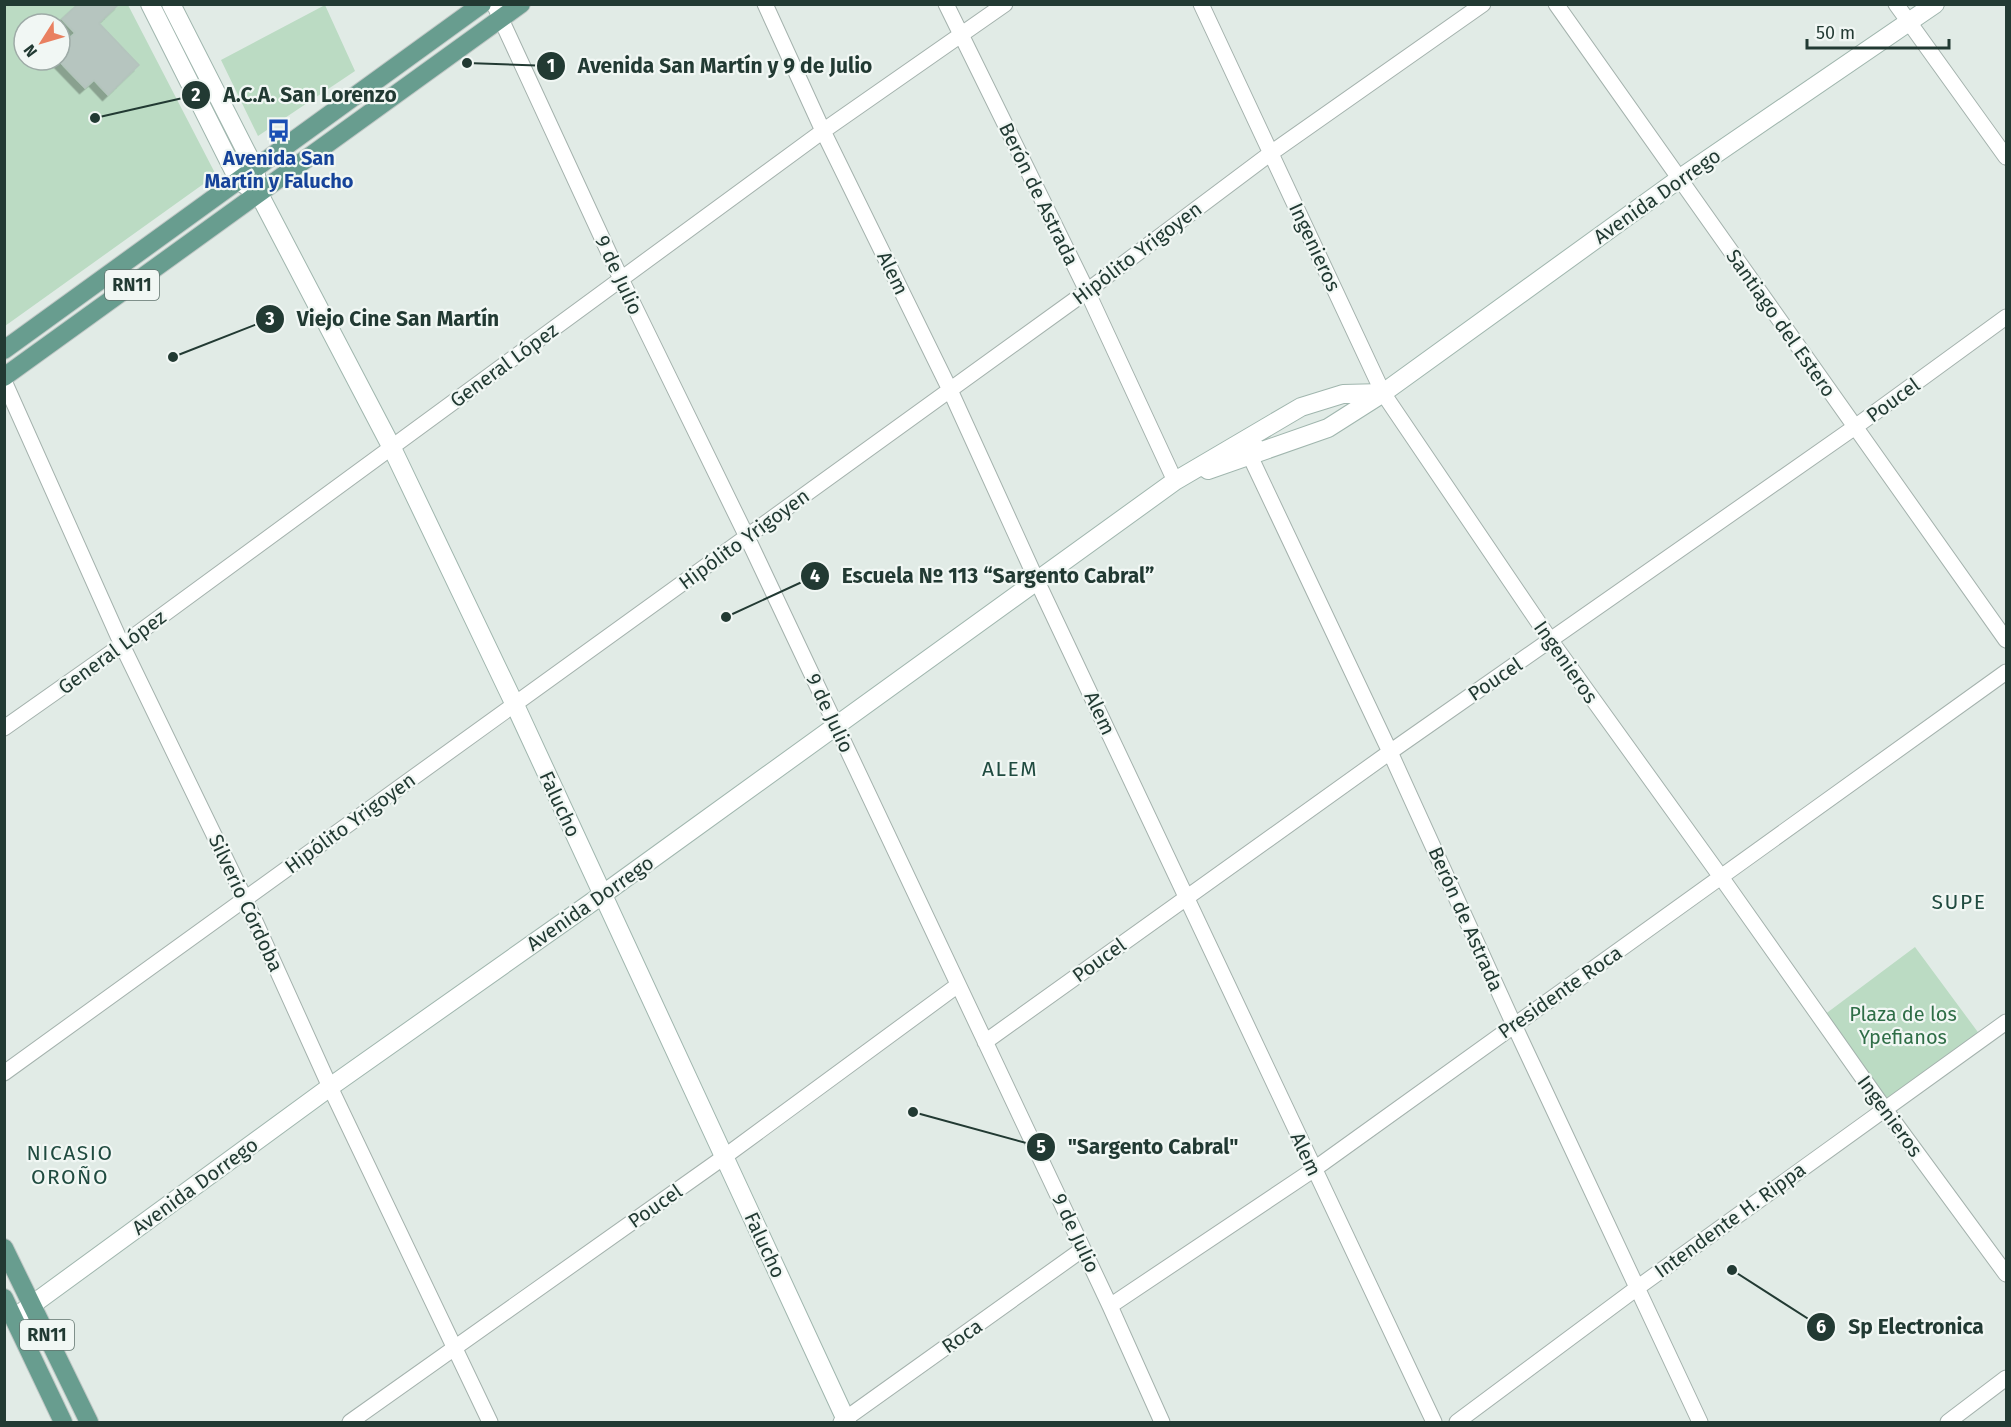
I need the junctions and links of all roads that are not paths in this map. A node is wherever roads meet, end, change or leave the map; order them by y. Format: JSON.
{"nodes":[{"id":1,"x":150,"y":4,"type":"edge"},
{"id":2,"x":171,"y":4,"type":"edge"},
{"id":3,"x":482,"y":4,"type":"edge"},
{"id":4,"x":521,"y":4,"type":"edge"},
{"id":5,"x":765,"y":4,"type":"edge"},
{"id":6,"x":946,"y":4,"type":"edge"},
{"id":7,"x":1005,"y":4,"type":"edge"},
{"id":8,"x":1201,"y":4,"type":"edge"},
{"id":9,"x":1483,"y":4,"type":"edge"},
{"id":10,"x":1556,"y":4,"type":"edge"},
{"id":11,"x":1896,"y":4,"type":"edge"},
{"id":12,"x":1935,"y":4,"type":"edge"},
{"id":13,"x":497,"y":12,"type":"edge"},
{"id":14,"x":1909,"y":23,"type":"junction"},
{"id":15,"x":961,"y":36,"type":"junction"},
{"id":16,"x":824,"y":131,"type":"junction"},
{"id":17,"x":1271,"y":153,"type":"junction"},
{"id":18,"x":2007,"y":157,"type":"edge"},
{"id":19,"x":255,"y":169,"type":"junction"},
{"id":20,"x":1679,"y":179,"type":"junction"},
{"id":21,"x":239,"y":181,"type":"junction"},
{"id":22,"x":259,"y":194,"type":"junction"},
{"id":23,"x":621,"y":279,"type":"junction"},
{"id":24,"x":1087,"y":291,"type":"junction"},
{"id":25,"x":2007,"y":317,"type":"edge"},
{"id":26,"x":4,"y":350,"type":"edge"},
{"id":27,"x":4,"y":379,"type":"edge"},
{"id":28,"x":950,"y":390,"type":"junction"},
{"id":29,"x":1383,"y":393,"type":"junction"},
{"id":30,"x":1276,"y":421,"type":"junction"},
{"id":31,"x":1855,"y":428,"type":"junction"},
{"id":32,"x":391,"y":447,"type":"junction"},
{"id":33,"x":1250,"y":456,"type":"junction"},
{"id":34,"x":1175,"y":481,"type":"junction"},
{"id":35,"x":747,"y":537,"type":"junction"},
{"id":36,"x":1037,"y":581,"type":"junction"},
{"id":37,"x":2007,"y":640,"type":"edge"},
{"id":38,"x":1551,"y":641,"type":"junction"},
{"id":39,"x":122,"y":645,"type":"junction"},
{"id":40,"x":2007,"y":672,"type":"edge"},
{"id":41,"x":514,"y":705,"type":"junction"},
{"id":42,"x":836,"y":726,"type":"junction"},
{"id":43,"x":4,"y":728,"type":"edge"},
{"id":44,"x":1390,"y":752,"type":"junction"},
{"id":45,"x":1721,"y":877,"type":"junction"},
{"id":46,"x":602,"y":895,"type":"junction"},
{"id":47,"x":1186,"y":898,"type":"junction"},
{"id":48,"x":245,"y":899,"type":"junction"},
{"id":49,"x":958,"y":985,"type":"junction"},
{"id":50,"x":2007,"y":1022,"type":"edge"},
{"id":51,"x":1514,"y":1025,"type":"junction"},
{"id":52,"x":985,"y":1042,"type":"junction"},
{"id":53,"x":4,"y":1073,"type":"edge"},
{"id":54,"x":330,"y":1087,"type":"junction"},
{"id":55,"x":1884,"y":1108,"type":"junction"},
{"id":56,"x":724,"y":1157,"type":"junction"},
{"id":57,"x":1313,"y":1170,"type":"junction"},
{"id":58,"x":4,"y":1248,"type":"edge"},
{"id":59,"x":1083,"y":1250,"type":"junction"},
{"id":60,"x":2007,"y":1274,"type":"edge"},
{"id":61,"x":1637,"y":1288,"type":"junction"},
{"id":62,"x":4,"y":1298,"type":"edge"},
{"id":63,"x":32,"y":1305,"type":"junction"},
{"id":64,"x":1110,"y":1306,"type":"junction"},
{"id":65,"x":9,"y":1322,"type":"edge"},
{"id":66,"x":455,"y":1348,"type":"junction"},
{"id":67,"x":2007,"y":1378,"type":"edge"},
{"id":68,"x":844,"y":1421,"type":"edge"},
{"id":69,"x":63,"y":1422,"type":"edge"},
{"id":70,"x":89,"y":1422,"type":"edge"},
{"id":71,"x":350,"y":1422,"type":"edge"},
{"id":72,"x":490,"y":1422,"type":"edge"},
{"id":73,"x":1162,"y":1422,"type":"edge"},
{"id":74,"x":1434,"y":1422,"type":"edge"},
{"id":75,"x":1456,"y":1422,"type":"edge"},
{"id":76,"x":1700,"y":1422,"type":"edge"},
{"id":77,"x":1948,"y":1422,"type":"edge"}],
"edges":[{"from":1,"to":21,"type":"main road"},
{"from":2,"to":19,"type":"main road","name":"Falucho"},
{"from":3,"to":19,"type":"main road","number":"RN11"},
{"from":4,"to":13,"type":"main road","number":"RN11"},
{"from":5,"to":16,"type":"street","name":"Alem"},
{"from":6,"to":15,"type":"street","name":"Berón de Astrada"},
{"from":7,"to":15,"type":"street","name":"General López"},
{"from":8,"to":17,"type":"street","name":"Ingenieros"},
{"from":9,"to":17,"type":"street","name":"Hipólito Yrigoyen"},
{"from":10,"to":20,"type":"street","name":"Santiago del Estero"},
{"from":11,"to":14,"type":"street"},
{"from":12,"to":14,"type":"main road","name":"Avenida Dorrego"},
{"from":13,"to":22,"type":"main road","number":"RN11"},
{"from":13,"to":23,"type":"street","name":"9 de Julio"},
{"from":14,"to":18,"type":"street"},
{"from":14,"to":20,"type":"main road","name":"Avenida Dorrego"},
{"from":15,"to":16,"type":"street","name":"General López"},
{"from":15,"to":24,"type":"street","name":"Berón de Astrada"},
{"from":16,"to":23,"type":"street","name":"General López"},
{"from":16,"to":28,"type":"street","name":"Alem"},
{"from":17,"to":24,"type":"street","name":"Hipólito Yrigoyen"},
{"from":17,"to":29,"type":"street","name":"Ingenieros"},
{"from":19,"to":21,"type":"main road","number":"RN11"},
{"from":19,"to":22,"type":"main road","name":"Falucho"},
{"from":20,"to":29,"type":"main road","name":"Avenida Dorrego"},
{"from":20,"to":31,"type":"street","name":"Santiago del Estero"},
{"from":21,"to":22,"type":"main road","name":"Falucho"},
{"from":21,"to":26,"type":"main road","number":"RN11"},
{"from":22,"to":27,"type":"main road","number":"RN11"},
{"from":22,"to":32,"type":"main road","name":"Falucho"},
{"from":23,"to":32,"type":"street","name":"General López"},
{"from":23,"to":35,"type":"street","name":"9 de Julio"},
{"from":24,"to":28,"type":"street","name":"Hipólito Yrigoyen"},
{"from":24,"to":34,"type":"street","name":"Berón de Astrada"},
{"from":25,"to":31,"type":"street","name":"Poucel"},
{"from":27,"to":39,"type":"street","name":"Silverio Córdoba"},
{"from":28,"to":35,"type":"street","name":"Hipólito Yrigoyen"},
{"from":28,"to":36,"type":"street","name":"Alem"},
{"from":29,"to":30,"type":"main road","name":"Avenida Dorrego"},
{"from":29,"to":33,"type":"main road","name":"Avenida Dorrego"},
{"from":29,"to":38,"type":"street","name":"Ingenieros"},
{"from":30,"to":33,"type":"street"},
{"from":30,"to":34,"type":"main road","name":"Avenida Dorrego"},
{"from":31,"to":37,"type":"street","name":"Santiago del Estero"},
{"from":31,"to":38,"type":"street","name":"Poucel"},
{"from":32,"to":39,"type":"street","name":"General López"},
{"from":32,"to":41,"type":"main road","name":"Falucho"},
{"from":33,"to":34,"type":"main road","name":"Avenida Dorrego"},
{"from":33,"to":44,"type":"street","name":"Berón de Astrada"},
{"from":34,"to":36,"type":"main road","name":"Avenida Dorrego"},
{"from":35,"to":41,"type":"street","name":"Hipólito Yrigoyen"},
{"from":35,"to":42,"type":"street","name":"9 de Julio"},
{"from":36,"to":42,"type":"main road","name":"Avenida Dorrego"},
{"from":36,"to":47,"type":"street","name":"Alem"},
{"from":38,"to":44,"type":"street","name":"Poucel"},
{"from":38,"to":45,"type":"street","name":"Ingenieros"},
{"from":39,"to":43,"type":"street","name":"General López"},
{"from":39,"to":48,"type":"street","name":"Silverio Córdoba"},
{"from":40,"to":45,"type":"street","name":"Presidente Roca"},
{"from":41,"to":46,"type":"main road","name":"Falucho"},
{"from":41,"to":48,"type":"street","name":"Hipólito Yrigoyen"},
{"from":42,"to":46,"type":"main road","name":"Avenida Dorrego"},
{"from":42,"to":49,"type":"street","name":"9 de Julio"},
{"from":44,"to":47,"type":"street","name":"Poucel"},
{"from":44,"to":51,"type":"street","name":"Berón de Astrada"},
{"from":45,"to":51,"type":"street","name":"Presidente Roca"},
{"from":45,"to":55,"type":"street","name":"Ingenieros"},
{"from":46,"to":54,"type":"main road","name":"Avenida Dorrego"},
{"from":46,"to":56,"type":"main road","name":"Falucho"},
{"from":47,"to":52,"type":"street","name":"Poucel"},
{"from":47,"to":57,"type":"street","name":"Alem"},
{"from":48,"to":53,"type":"street","name":"Hipólito Yrigoyen"},
{"from":48,"to":54,"type":"street","name":"Silverio Córdoba"},
{"from":49,"to":52,"type":"street","name":"9 de Julio"},
{"from":49,"to":56,"type":"street","name":"Poucel"},
{"from":50,"to":55,"type":"street","name":"Intendente H. Rippa"},
{"from":51,"to":57,"type":"street","name":"Presidente Roca"},
{"from":51,"to":61,"type":"street","name":"Berón de Astrada"},
{"from":52,"to":59,"type":"street","name":"9 de Julio"},
{"from":54,"to":63,"type":"main road","name":"Avenida Dorrego"},
{"from":54,"to":66,"type":"street","name":"Silverio Córdoba"},
{"from":55,"to":60,"type":"street","name":"Ingenieros"},
{"from":55,"to":61,"type":"street","name":"Intendente H. Rippa"},
{"from":56,"to":66,"type":"street","name":"Poucel"},
{"from":56,"to":68,"type":"main road","name":"Falucho"},
{"from":57,"to":64,"type":"street","name":"Presidente Roca"},
{"from":57,"to":74,"type":"street","name":"Alem"},
{"from":58,"to":63,"type":"main road","number":"RN11"},
{"from":59,"to":64,"type":"street","name":"9 de Julio"},
{"from":59,"to":68,"type":"street","name":"Roca"},
{"from":61,"to":75,"type":"street","name":"Intendente H. Rippa"},
{"from":61,"to":76,"type":"street","name":"Berón de Astrada"},
{"from":62,"to":65,"type":"main road","number":"RN11"},
{"from":63,"to":65,"type":"main road","name":"Avenida Dorrego"},
{"from":63,"to":70,"type":"main road","number":"RN11"},
{"from":64,"to":73,"type":"street","name":"9 de Julio"},
{"from":65,"to":69,"type":"main road","number":"RN11"},
{"from":66,"to":71,"type":"street","name":"Poucel"},
{"from":66,"to":72,"type":"street","name":"Silverio Córdoba"},
{"from":67,"to":77,"type":"street"}]}
